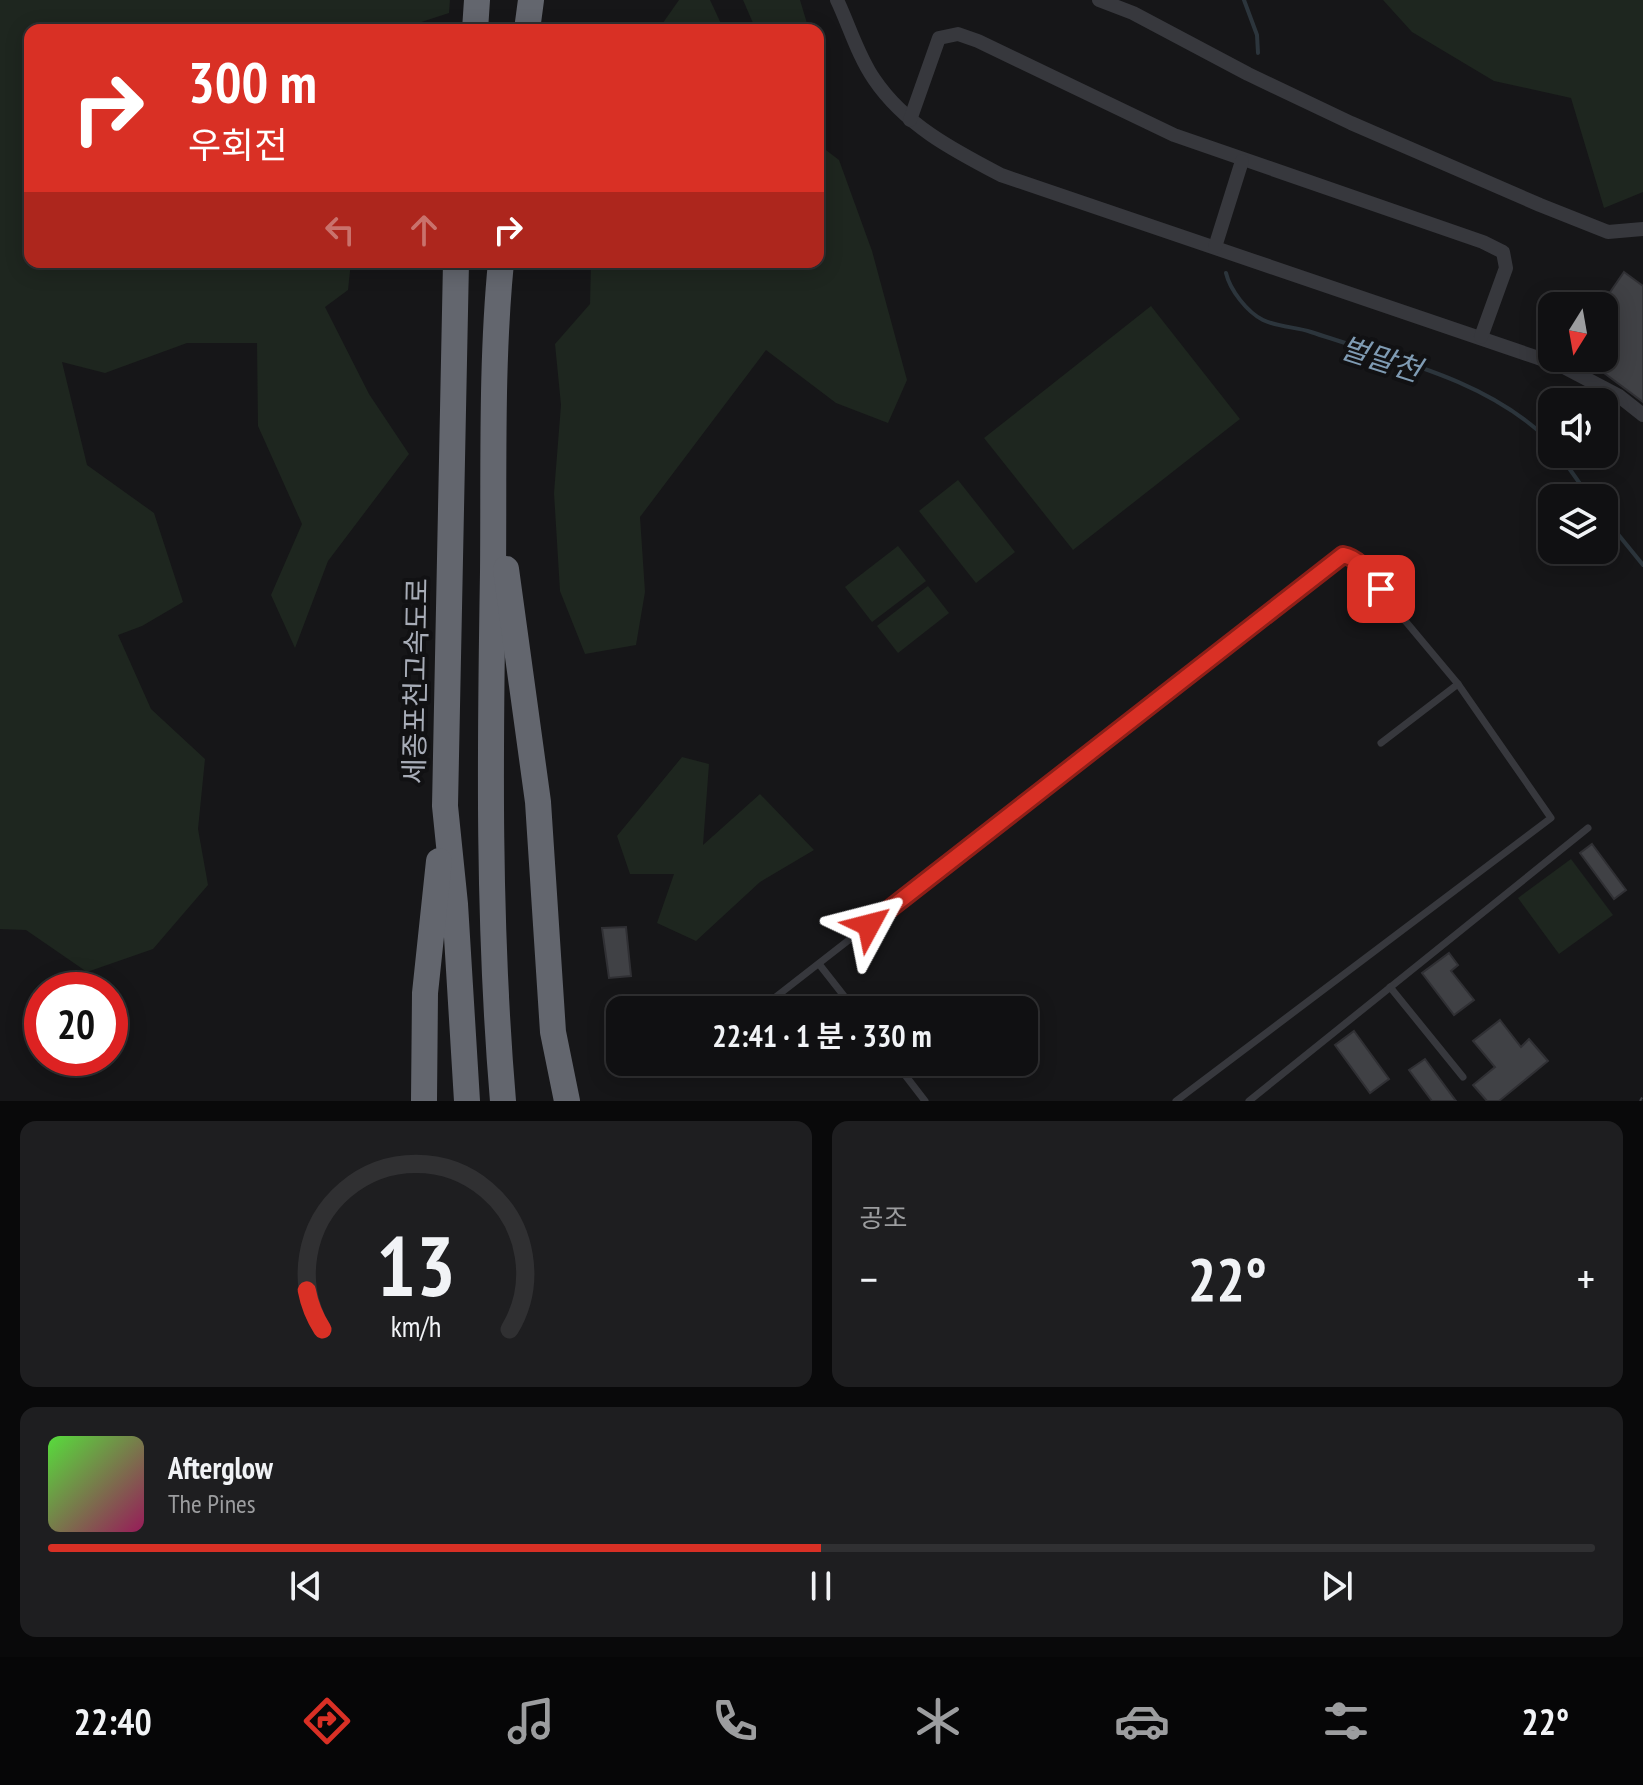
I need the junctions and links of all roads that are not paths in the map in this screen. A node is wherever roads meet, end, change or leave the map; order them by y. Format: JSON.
{"nodes":[{"id":1,"x":477,"y":0,"type":"edge"},
{"id":2,"x":531,"y":0,"type":"edge"},
{"id":3,"x":837,"y":0,"type":"edge"},
{"id":4,"x":1099,"y":0,"type":"edge"},
{"id":5,"x":475,"y":24,"type":"edge"},
{"id":6,"x":528,"y":24,"type":"edge"},
{"id":7,"x":910,"y":120,"type":"junction"},
{"id":8,"x":1242,"y":161,"type":"junction"},
{"id":9,"x":1643,"y":229,"type":"edge"},
{"id":10,"x":1215,"y":247,"type":"junction"},
{"id":11,"x":456,"y":268,"type":"edge"},
{"id":12,"x":501,"y":268,"type":"edge"},
{"id":13,"x":1481,"y":337,"type":"junction"},
{"id":14,"x":1643,"y":415,"type":"edge"},
{"id":15,"x":494,"y":464,"type":"junction"},
{"id":16,"x":1458,"y":684,"type":"junction"},
{"id":17,"x":1381,"y":743,"type":"dead end"},
{"id":18,"x":445,"y":806,"type":"junction"},
{"id":19,"x":1588,"y":828,"type":"dead end"},
{"id":20,"x":819,"y":964,"type":"junction"},
{"id":21,"x":1390,"y":987,"type":"junction"},
{"id":22,"x":777,"y":996,"type":"edge"},
{"id":23,"x":844,"y":996,"type":"edge"},
{"id":24,"x":906,"y":1076,"type":"edge"},
{"id":25,"x":1463,"y":1077,"type":"dead end"},
{"id":26,"x":424,"y":1101,"type":"edge"},
{"id":27,"x":467,"y":1101,"type":"edge"},
{"id":28,"x":503,"y":1101,"type":"edge"},
{"id":29,"x":567,"y":1101,"type":"edge"},
{"id":30,"x":925,"y":1101,"type":"edge"},
{"id":31,"x":1176,"y":1101,"type":"edge"},
{"id":32,"x":1249,"y":1101,"type":"edge"}],
"edges":[{"from":1,"to":5,"type":"highway"},
{"from":2,"to":6,"type":"highway"},
{"from":3,"to":7,"type":"street"},
{"from":4,"to":9,"type":"street"},
{"from":7,"to":8,"type":"street"},
{"from":7,"to":10,"type":"street"},
{"from":8,"to":10,"type":"street"},
{"from":8,"to":13,"type":"street"},
{"from":10,"to":13,"type":"street"},
{"from":11,"to":18,"type":"highway","name":"세종포천고속도로"},
{"from":12,"to":15,"type":"highway"},
{"from":13,"to":14,"type":"street"},
{"from":15,"to":28,"type":"highway"},
{"from":15,"to":29,"type":"highway"},
{"from":16,"to":17,"type":"lane"},
{"from":16,"to":20,"type":"lane"},
{"from":16,"to":31,"type":"lane"},
{"from":18,"to":26,"type":"highway"},
{"from":18,"to":27,"type":"highway","name":"세종포천고속도로"},
{"from":19,"to":21,"type":"lane"},
{"from":20,"to":22,"type":"lane"},
{"from":20,"to":23,"type":"lane"},
{"from":21,"to":25,"type":"lane"},
{"from":21,"to":32,"type":"lane"},
{"from":24,"to":30,"type":"lane"}]}
